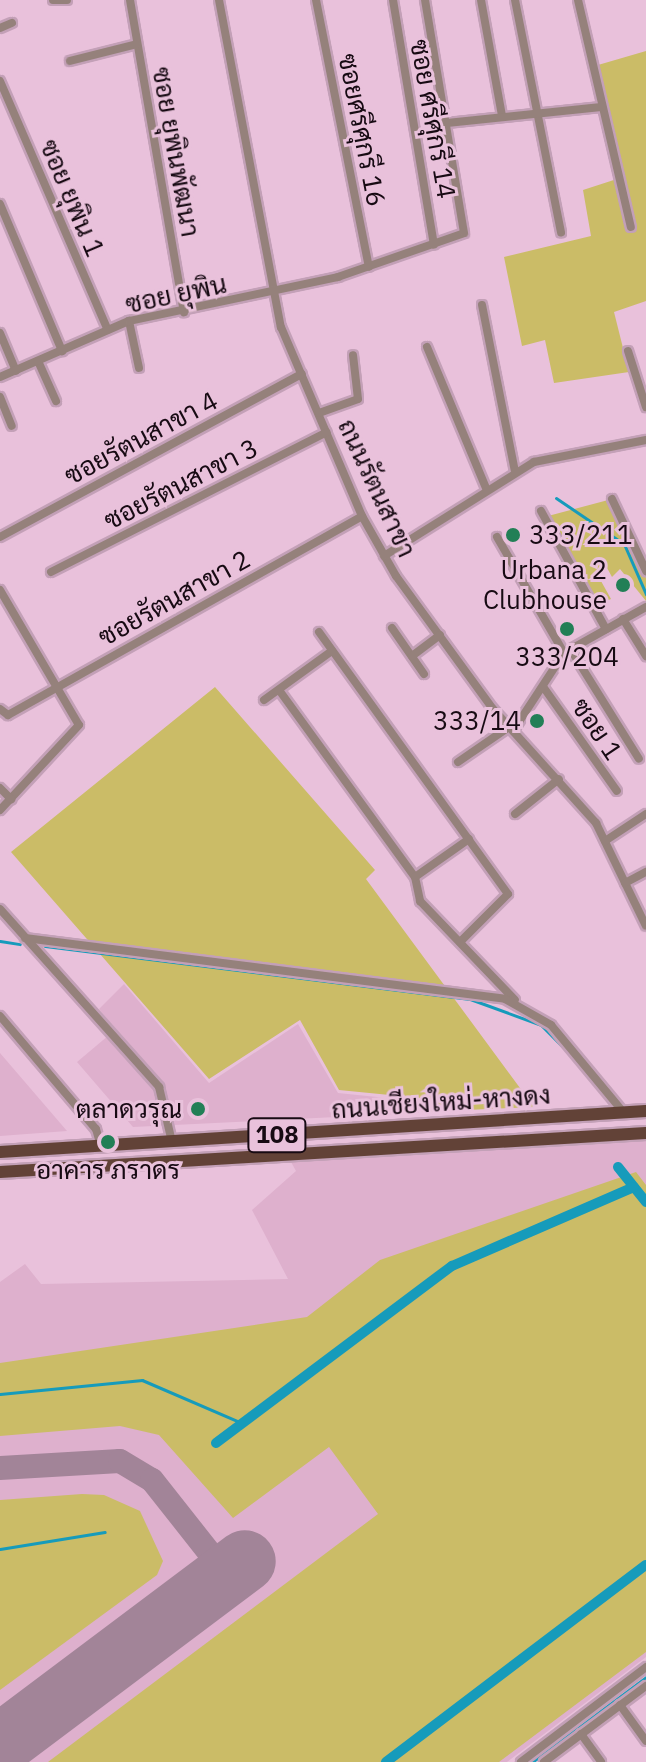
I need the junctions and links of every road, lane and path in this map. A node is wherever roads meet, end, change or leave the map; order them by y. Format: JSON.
{"nodes":[{"id":1,"x":53,"y":0,"type":"edge"},
{"id":2,"x":67,"y":0,"type":"edge"},
{"id":3,"x":130,"y":0,"type":"edge"},
{"id":4,"x":219,"y":0,"type":"edge"},
{"id":5,"x":316,"y":0,"type":"edge"},
{"id":6,"x":393,"y":0,"type":"edge"},
{"id":7,"x":425,"y":0,"type":"edge"},
{"id":8,"x":481,"y":0,"type":"edge"},
{"id":9,"x":515,"y":0,"type":"edge"},
{"id":10,"x":578,"y":0,"type":"edge"},
{"id":11,"x":12,"y":23,"type":"dead end"},
{"id":12,"x":0,"y":28,"type":"edge"},
{"id":13,"x":137,"y":44,"type":"junction"},
{"id":14,"x":70,"y":61,"type":"dead end"},
{"id":15,"x":0,"y":81,"type":"edge"},
{"id":16,"x":601,"y":107,"type":"junction"},
{"id":17,"x":502,"y":115,"type":"junction"},
{"id":18,"x":537,"y":115,"type":"junction"},
{"id":19,"x":447,"y":123,"type":"junction"},
{"id":20,"x":0,"y":204,"type":"edge"},
{"id":21,"x":631,"y":227,"type":"dead end"},
{"id":22,"x":561,"y":233,"type":"dead end"},
{"id":23,"x":434,"y":245,"type":"junction"},
{"id":24,"x":369,"y":267,"type":"junction"},
{"id":25,"x":274,"y":294,"type":"junction"},
{"id":26,"x":482,"y":305,"type":"dead end"},
{"id":27,"x":184,"y":312,"type":"junction"},
{"id":28,"x":129,"y":321,"type":"junction"},
{"id":29,"x":108,"y":330,"type":"junction"},
{"id":30,"x":0,"y":333,"type":"edge"},
{"id":31,"x":427,"y":347,"type":"dead end"},
{"id":32,"x":62,"y":351,"type":"junction"},
{"id":33,"x":628,"y":351,"type":"dead end"},
{"id":34,"x":353,"y":355,"type":"dead end"},
{"id":35,"x":38,"y":361,"type":"junction"},
{"id":36,"x":139,"y":368,"type":"dead end"},
{"id":37,"x":16,"y":371,"type":"junction"},
{"id":38,"x":302,"y":374,"type":"junction"},
{"id":39,"x":0,"y":377,"type":"edge"},
{"id":40,"x":0,"y":397,"type":"edge"},
{"id":41,"x":56,"y":401,"type":"dead end"},
{"id":42,"x":646,"y":407,"type":"edge"},
{"id":43,"x":319,"y":413,"type":"junction"},
{"id":44,"x":12,"y":426,"type":"dead end"},
{"id":45,"x":327,"y":432,"type":"junction"},
{"id":46,"x":646,"y":440,"type":"edge"},
{"id":47,"x":515,"y":471,"type":"junction"},
{"id":48,"x":486,"y":488,"type":"junction"},
{"id":49,"x":612,"y":499,"type":"dead end"},
{"id":50,"x":541,"y":511,"type":"dead end"},
{"id":51,"x":362,"y":516,"type":"junction"},
{"id":52,"x":0,"y":537,"type":"edge"},
{"id":53,"x":497,"y":537,"type":"dead end"},
{"id":54,"x":384,"y":556,"type":"junction"},
{"id":55,"x":646,"y":571,"type":"edge"},
{"id":56,"x":51,"y":572,"type":"dead end"},
{"id":57,"x":0,"y":590,"type":"edge"},
{"id":58,"x":646,"y":607,"type":"edge"},
{"id":59,"x":623,"y":619,"type":"junction"},
{"id":60,"x":392,"y":628,"type":"dead end"},
{"id":61,"x":606,"y":629,"type":"junction"},
{"id":62,"x":319,"y":632,"type":"dead end"},
{"id":63,"x":440,"y":635,"type":"junction"},
{"id":64,"x":332,"y":651,"type":"junction"},
{"id":65,"x":568,"y":652,"type":"junction"},
{"id":66,"x":412,"y":656,"type":"junction"},
{"id":67,"x":646,"y":656,"type":"edge"},
{"id":68,"x":424,"y":674,"type":"dead end"},
{"id":69,"x":544,"y":688,"type":"junction"},
{"id":70,"x":53,"y":689,"type":"junction"},
{"id":71,"x":279,"y":690,"type":"junction"},
{"id":72,"x":264,"y":700,"type":"dead end"},
{"id":73,"x":2,"y":712,"type":"edge"},
{"id":74,"x":511,"y":729,"type":"junction"},
{"id":75,"x":639,"y":759,"type":"dead end"},
{"id":76,"x":458,"y":762,"type":"dead end"},
{"id":77,"x":559,"y":779,"type":"junction"},
{"id":78,"x":0,"y":788,"type":"edge"},
{"id":79,"x":617,"y":791,"type":"dead end"},
{"id":80,"x":11,"y":799,"type":"junction"},
{"id":81,"x":0,"y":810,"type":"edge"},
{"id":82,"x":515,"y":814,"type":"dead end"},
{"id":83,"x":646,"y":814,"type":"edge"},
{"id":84,"x":469,"y":839,"type":"junction"},
{"id":85,"x":605,"y":841,"type":"junction"},
{"id":86,"x":646,"y":872,"type":"edge"},
{"id":87,"x":415,"y":877,"type":"junction"},
{"id":88,"x":625,"y":883,"type":"junction"},
{"id":89,"x":646,"y":899,"type":"edge"},
{"id":90,"x":636,"y":904,"type":"junction"},
{"id":91,"x":0,"y":909,"type":"edge"},
{"id":92,"x":646,"y":926,"type":"edge"},
{"id":93,"x":25,"y":938,"type":"junction"},
{"id":94,"x":460,"y":942,"type":"junction"},
{"id":95,"x":518,"y":1003,"type":"junction"},
{"id":96,"x":0,"y":1016,"type":"edge"},
{"id":97,"x":646,"y":1111,"type":"edge"},
{"id":98,"x":624,"y":1113,"type":"junction"},
{"id":99,"x":646,"y":1133,"type":"edge"},
{"id":100,"x":626,"y":1135,"type":"junction"},
{"id":101,"x":172,"y":1142,"type":"junction"},
{"id":102,"x":101,"y":1146,"type":"junction"},
{"id":103,"x":0,"y":1152,"type":"edge"},
{"id":104,"x":0,"y":1172,"type":"edge"},
{"id":105,"x":646,"y":1667,"type":"edge"},
{"id":106,"x":646,"y":1686,"type":"edge"},
{"id":107,"x":620,"y":1705,"type":"junction"},
{"id":108,"x":581,"y":1734,"type":"junction"},
{"id":109,"x":646,"y":1741,"type":"edge"},
{"id":110,"x":521,"y":1762,"type":"edge"},
{"id":111,"x":544,"y":1762,"type":"edge"},
{"id":112,"x":601,"y":1762,"type":"edge"}],
"edges":[{"from":1,"to":2,"type":"street"},
{"from":3,"to":13,"type":"street","name":"ซอย ยุพินพัฒนา"},
{"from":4,"to":25,"type":"street","name":"ถนนรัตนสาขา"},
{"from":5,"to":24,"type":"street","name":"ซอยศรีศุกรี 16"},
{"from":6,"to":23,"type":"street","name":"ซอย ศรีศุกรี 14"},
{"from":7,"to":19,"type":"street"},
{"from":8,"to":17,"type":"street"},
{"from":9,"to":18,"type":"street"},
{"from":10,"to":16,"type":"street"},
{"from":11,"to":12,"type":"street"},
{"from":13,"to":14,"type":"street"},
{"from":13,"to":27,"type":"street","name":"ซอย ยุพินพัฒนา"},
{"from":15,"to":29,"type":"street","name":"ซอย ยุพิน 1"},
{"from":16,"to":18,"type":"street"},
{"from":16,"to":21,"type":"street"},
{"from":17,"to":18,"type":"street"},
{"from":17,"to":19,"type":"street"},
{"from":18,"to":22,"type":"street"},
{"from":19,"to":23,"type":"street","name":"ซอย ยุพิน"},
{"from":20,"to":32,"type":"street"},
{"from":23,"to":24,"type":"street","name":"ซอย ยุพิน"},
{"from":24,"to":25,"type":"street","name":"ซอย ยุพิน"},
{"from":25,"to":27,"type":"street","name":"ซอย ยุพิน"},
{"from":25,"to":38,"type":"street","name":"ถนนรัตนสาขา"},
{"from":26,"to":47,"type":"street"},
{"from":27,"to":28,"type":"street","name":"ซอย ยุพิน"},
{"from":28,"to":29,"type":"street","name":"ซอย ยุพิน"},
{"from":28,"to":36,"type":"street"},
{"from":29,"to":32,"type":"street","name":"ซอย ยุพิน"},
{"from":30,"to":37,"type":"street"},
{"from":31,"to":48,"type":"street"},
{"from":32,"to":35,"type":"street","name":"ซอย ยุพิน"},
{"from":33,"to":42,"type":"street"},
{"from":34,"to":43,"type":"street"},
{"from":35,"to":37,"type":"street","name":"ซอย ยุพิน"},
{"from":35,"to":41,"type":"street"},
{"from":37,"to":39,"type":"street","name":"ซอย ยุพิน"},
{"from":38,"to":43,"type":"street","name":"ถนนรัตนสาขา"},
{"from":38,"to":52,"type":"street","name":"ซอยรัตนสาขา 4"},
{"from":40,"to":44,"type":"street"},
{"from":43,"to":45,"type":"street","name":"ถนนรัตนสาขา"},
{"from":45,"to":51,"type":"street","name":"ถนนรัตนสาขา"},
{"from":45,"to":56,"type":"street","name":"ซอยรัตนสาขา 3"},
{"from":46,"to":47,"type":"street"},
{"from":47,"to":48,"type":"street"},
{"from":48,"to":54,"type":"street"},
{"from":49,"to":55,"type":"street"},
{"from":50,"to":61,"type":"street"},
{"from":51,"to":54,"type":"street","name":"ถนนรัตนสาขา"},
{"from":51,"to":70,"type":"street","name":"ซอยรัตนสาขา 2"},
{"from":53,"to":65,"type":"street"},
{"from":54,"to":63,"type":"street","name":"ถนนรัตนสาขา"},
{"from":57,"to":70,"type":"street"},
{"from":58,"to":59,"type":"street"},
{"from":59,"to":61,"type":"street"},
{"from":59,"to":67,"type":"street"},
{"from":60,"to":66,"type":"street"},
{"from":61,"to":65,"type":"street"},
{"from":62,"to":64,"type":"street"},
{"from":63,"to":66,"type":"street"},
{"from":63,"to":74,"type":"street","name":"ถนนรัตนสาขา"},
{"from":64,"to":71,"type":"street"},
{"from":64,"to":84,"type":"street"},
{"from":65,"to":69,"type":"street"},
{"from":65,"to":75,"type":"street"},
{"from":66,"to":68,"type":"street"},
{"from":69,"to":74,"type":"street"},
{"from":69,"to":79,"type":"street","name":"ซอย 1"},
{"from":70,"to":73,"type":"street","name":"ซอยรัตนสาขา 2"},
{"from":70,"to":80,"type":"street"},
{"from":71,"to":72,"type":"street"},
{"from":71,"to":87,"type":"street"},
{"from":74,"to":76,"type":"street"},
{"from":74,"to":77,"type":"street","name":"ถนนรัตนสาขา"},
{"from":77,"to":82,"type":"street"},
{"from":77,"to":85,"type":"street","name":"ถนนรัตนสาขา"},
{"from":78,"to":80,"type":"street"},
{"from":80,"to":81,"type":"street"},
{"from":83,"to":85,"type":"street"},
{"from":84,"to":87,"type":"street"},
{"from":84,"to":94,"type":"street"},
{"from":85,"to":88,"type":"street","name":"ถนนรัตนสาขา"},
{"from":86,"to":88,"type":"street"},
{"from":87,"to":94,"type":"street"},
{"from":88,"to":90,"type":"street","name":"ถนนรัตนสาขา"},
{"from":89,"to":90,"type":"street"},
{"from":90,"to":92,"type":"street","name":"ถนนรัตนสาขา"},
{"from":91,"to":93,"type":"street"},
{"from":93,"to":95,"type":"street"},
{"from":93,"to":101,"type":"street"},
{"from":94,"to":95,"type":"street"},
{"from":95,"to":98,"type":"street"},
{"from":96,"to":102,"type":"street"},
{"from":97,"to":98,"type":"main road","name":"ถนนเชียงใหม่-หางดง","number":"108"},
{"from":98,"to":100,"type":"main road"},
{"from":98,"to":101,"type":"main road","name":"ถนนเชียงใหม่-หางดง","number":"108"},
{"from":99,"to":100,"type":"main road","name":"ถนนเชียงใหม่-หางดง","number":"108"},
{"from":100,"to":104,"type":"main road","name":"ถนนเชียงใหม่-หางดง","number":"108"},
{"from":101,"to":102,"type":"main road","name":"ถนนเชียงใหม่-หางดง","number":"108"},
{"from":102,"to":103,"type":"main road","name":"ถนนเชียงใหม่-หางดง","number":"108"},
{"from":105,"to":110,"type":"street"},
{"from":106,"to":107,"type":"street"},
{"from":107,"to":108,"type":"street"},
{"from":107,"to":109,"type":"street"},
{"from":108,"to":111,"type":"street"},
{"from":108,"to":112,"type":"street"}]}
